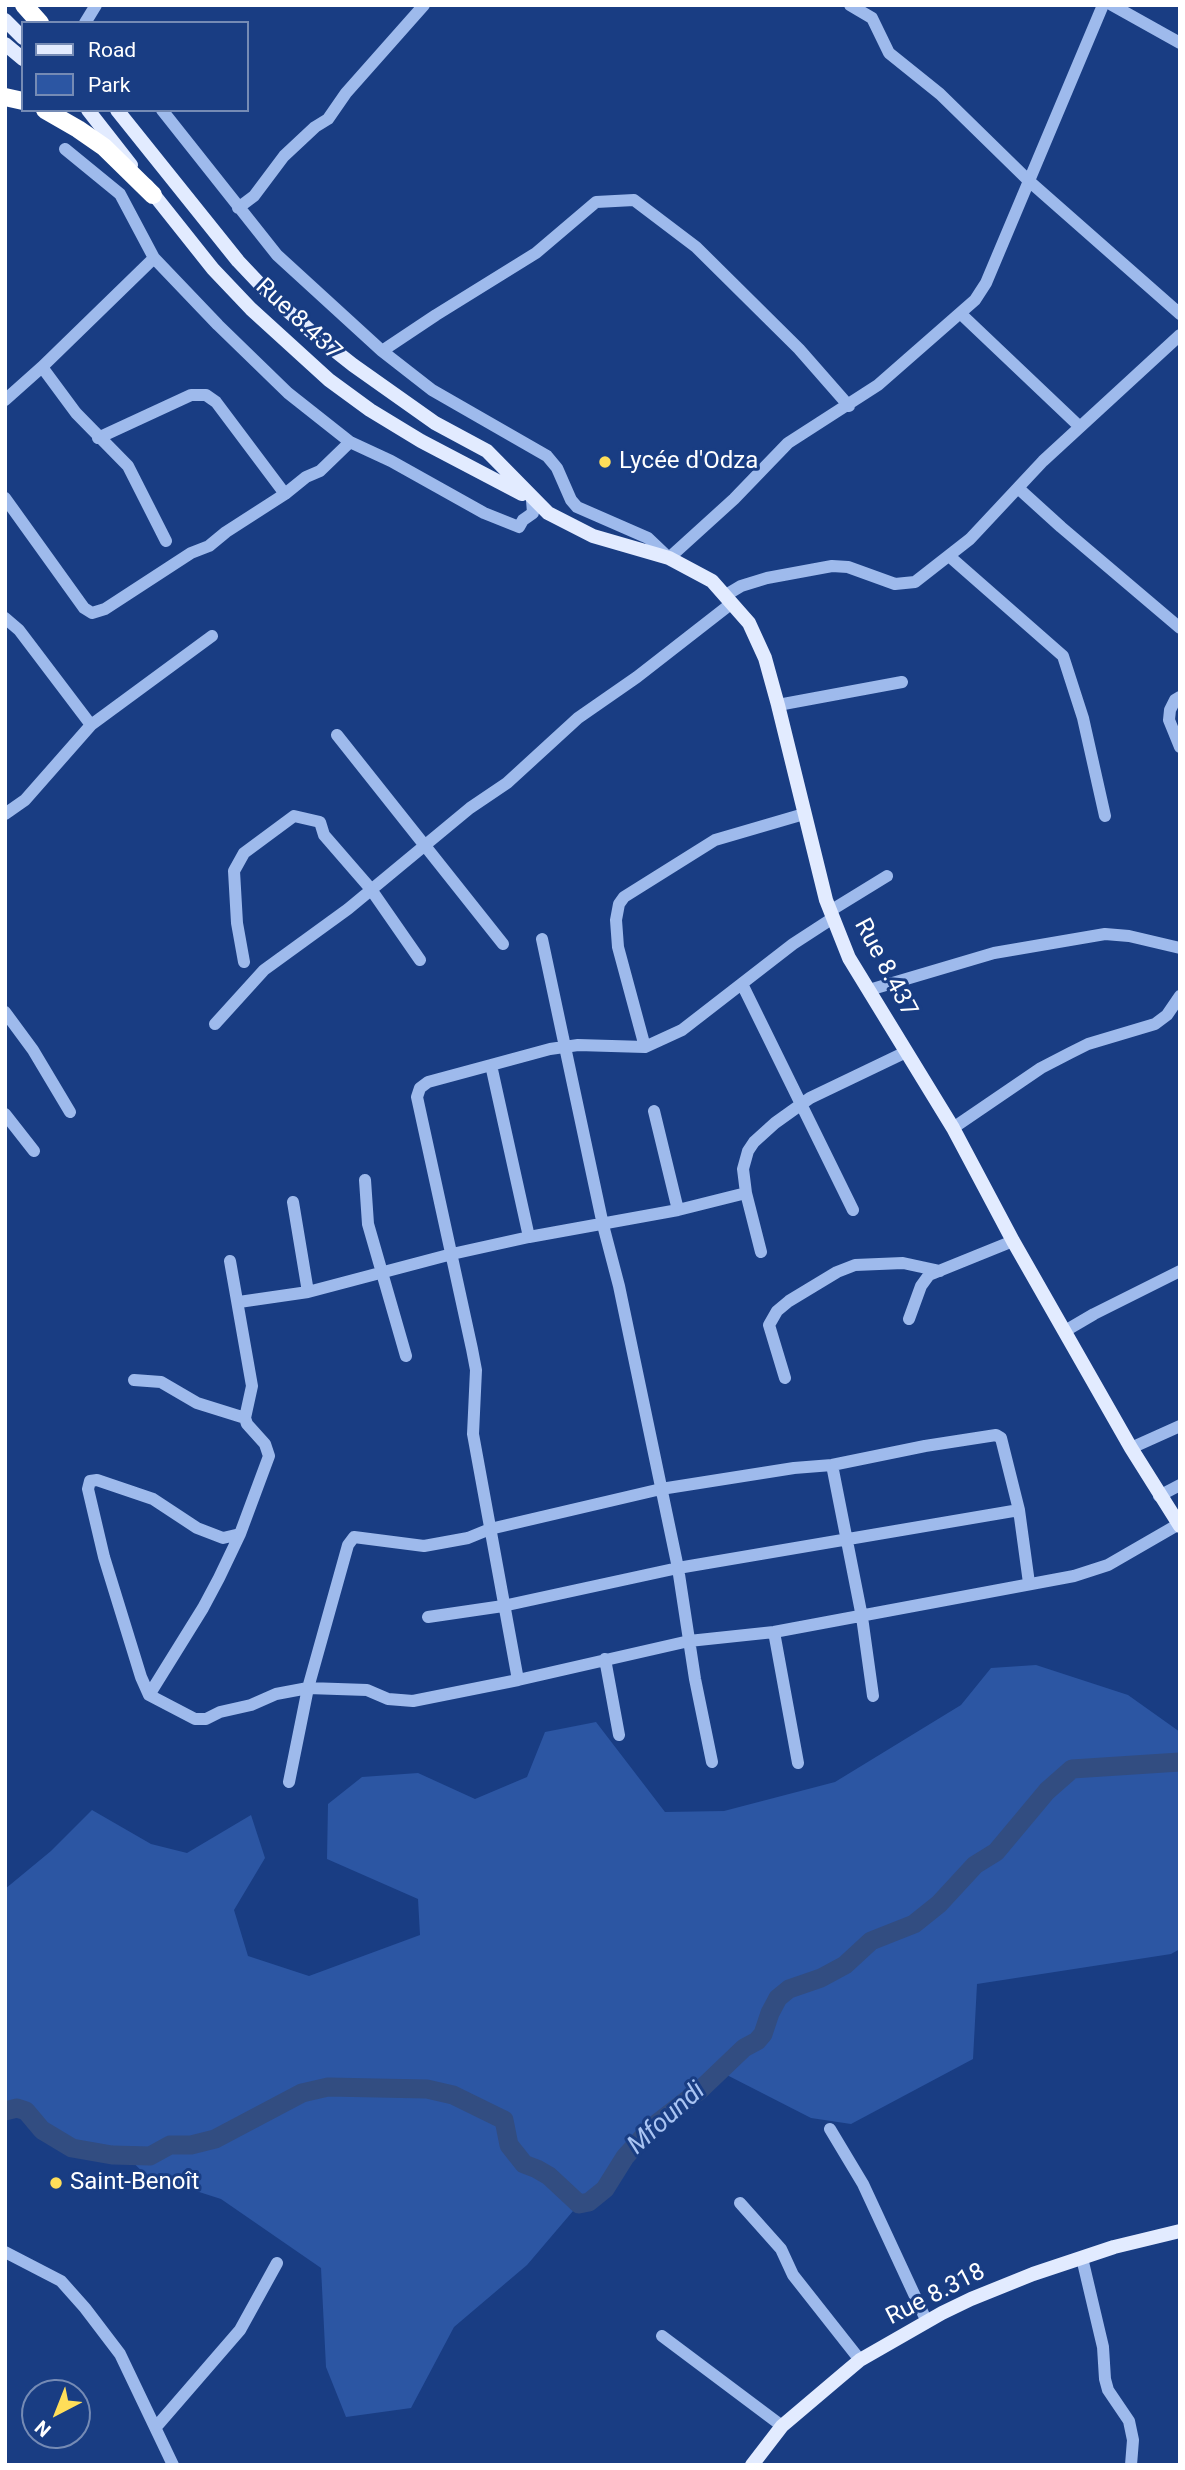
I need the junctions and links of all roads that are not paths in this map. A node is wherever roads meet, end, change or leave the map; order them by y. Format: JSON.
{"nodes":[{"id":1,"x":16,"y":5,"type":"edge"},
{"id":2,"x":24,"y":5,"type":"edge"},
{"id":3,"x":96,"y":5,"type":"edge"},
{"id":4,"x":424,"y":5,"type":"edge"},
{"id":5,"x":850,"y":5,"type":"edge"},
{"id":6,"x":1103,"y":5,"type":"edge"},
{"id":7,"x":1112,"y":5,"type":"edge"},
{"id":8,"x":5,"y":20,"type":"edge"},
{"id":9,"x":36,"y":21,"type":"edge"},
{"id":10,"x":36,"y":21,"type":"edge"},
{"id":11,"x":86,"y":21,"type":"edge"},
{"id":12,"x":21,"y":36,"type":"edge"},
{"id":13,"x":1180,"y":43,"type":"edge"},
{"id":14,"x":5,"y":44,"type":"edge"},
{"id":15,"x":21,"y":57,"type":"edge"},
{"id":16,"x":48,"y":112,"type":"edge"},
{"id":17,"x":88,"y":112,"type":"edge"},
{"id":18,"x":119,"y":112,"type":"edge"},
{"id":19,"x":164,"y":112,"type":"edge"},
{"id":20,"x":65,"y":149,"type":"dead end"},
{"id":21,"x":1029,"y":181,"type":"junction"},
{"id":22,"x":153,"y":195,"type":"junction"},
{"id":23,"x":238,"y":208,"type":"junction"},
{"id":24,"x":154,"y":258,"type":"junction"},
{"id":25,"x":961,"y":314,"type":"junction"},
{"id":26,"x":1180,"y":314,"type":"edge"},
{"id":27,"x":1180,"y":335,"type":"edge"},
{"id":28,"x":382,"y":351,"type":"junction"},
{"id":29,"x":43,"y":367,"type":"junction"},
{"id":30,"x":5,"y":400,"type":"edge"},
{"id":31,"x":849,"y":406,"type":"junction"},
{"id":32,"x":1080,"y":427,"type":"junction"},
{"id":33,"x":98,"y":438,"type":"junction"},
{"id":34,"x":350,"y":442,"type":"junction"},
{"id":35,"x":1018,"y":488,"type":"junction"},
{"id":36,"x":285,"y":494,"type":"junction"},
{"id":37,"x":5,"y":498,"type":"edge"},
{"id":38,"x":532,"y":500,"type":"junction"},
{"id":39,"x":166,"y":541,"type":"dead end"},
{"id":40,"x":949,"y":556,"type":"junction"},
{"id":41,"x":669,"y":558,"type":"junction"},
{"id":42,"x":729,"y":599,"type":"junction"},
{"id":43,"x":6,"y":620,"type":"edge"},
{"id":44,"x":1180,"y":628,"type":"edge"},
{"id":45,"x":212,"y":636,"type":"dead end"},
{"id":46,"x":902,"y":682,"type":"dead end"},
{"id":47,"x":1180,"y":697,"type":"edge"},
{"id":48,"x":778,"y":705,"type":"junction"},
{"id":49,"x":91,"y":725,"type":"junction"},
{"id":50,"x":337,"y":735,"type":"dead end"},
{"id":51,"x":1180,"y":747,"type":"edge"},
{"id":52,"x":5,"y":814,"type":"edge"},
{"id":53,"x":804,"y":814,"type":"junction"},
{"id":54,"x":1105,"y":816,"type":"dead end"},
{"id":55,"x":423,"y":846,"type":"junction"},
{"id":56,"x":887,"y":876,"type":"dead end"},
{"id":57,"x":370,"y":888,"type":"junction"},
{"id":58,"x":832,"y":915,"type":"junction"},
{"id":59,"x":542,"y":939,"type":"dead end"},
{"id":60,"x":503,"y":944,"type":"dead end"},
{"id":61,"x":1180,"y":948,"type":"edge"},
{"id":62,"x":420,"y":960,"type":"dead end"},
{"id":63,"x":244,"y":962,"type":"dead end"},
{"id":64,"x":742,"y":984,"type":"junction"},
{"id":65,"x":869,"y":990,"type":"junction"},
{"id":66,"x":1180,"y":996,"type":"edge"},
{"id":67,"x":5,"y":1012,"type":"edge"},
{"id":68,"x":215,"y":1024,"type":"dead end"},
{"id":69,"x":564,"y":1047,"type":"junction"},
{"id":70,"x":645,"y":1047,"type":"junction"},
{"id":71,"x":906,"y":1052,"type":"junction"},
{"id":72,"x":491,"y":1065,"type":"junction"},
{"id":73,"x":802,"y":1103,"type":"junction"},
{"id":74,"x":654,"y":1111,"type":"dead end"},
{"id":75,"x":70,"y":1112,"type":"dead end"},
{"id":76,"x":5,"y":1114,"type":"edge"},
{"id":77,"x":953,"y":1128,"type":"junction"},
{"id":78,"x":34,"y":1151,"type":"dead end"},
{"id":79,"x":365,"y":1180,"type":"dead end"},
{"id":80,"x":746,"y":1193,"type":"junction"},
{"id":81,"x":293,"y":1202,"type":"dead end"},
{"id":82,"x":678,"y":1210,"type":"junction"},
{"id":83,"x":853,"y":1210,"type":"dead end"},
{"id":84,"x":603,"y":1225,"type":"junction"},
{"id":85,"x":529,"y":1237,"type":"junction"},
{"id":86,"x":1013,"y":1241,"type":"junction"},
{"id":87,"x":761,"y":1252,"type":"dead end"},
{"id":88,"x":453,"y":1254,"type":"junction"},
{"id":89,"x":230,"y":1261,"type":"dead end"},
{"id":90,"x":940,"y":1271,"type":"junction"},
{"id":91,"x":1179,"y":1272,"type":"edge"},
{"id":92,"x":382,"y":1273,"type":"junction"},
{"id":93,"x":308,"y":1292,"type":"junction"},
{"id":94,"x":239,"y":1302,"type":"junction"},
{"id":95,"x":909,"y":1319,"type":"dead end"},
{"id":96,"x":1065,"y":1331,"type":"junction"},
{"id":97,"x":406,"y":1356,"type":"dead end"},
{"id":98,"x":785,"y":1378,"type":"dead end"},
{"id":99,"x":134,"y":1380,"type":"dead end"},
{"id":100,"x":245,"y":1418,"type":"junction"},
{"id":101,"x":1180,"y":1426,"type":"edge"},
{"id":102,"x":1131,"y":1448,"type":"junction"},
{"id":103,"x":832,"y":1465,"type":"junction"},
{"id":104,"x":1180,"y":1485,"type":"edge"},
{"id":105,"x":662,"y":1489,"type":"junction"},
{"id":106,"x":1158,"y":1496,"type":"junction"},
{"id":107,"x":1019,"y":1510,"type":"junction"},
{"id":108,"x":1179,"y":1525,"type":"edge"},
{"id":109,"x":491,"y":1530,"type":"junction"},
{"id":110,"x":240,"y":1534,"type":"junction"},
{"id":111,"x":847,"y":1539,"type":"junction"},
{"id":112,"x":678,"y":1569,"type":"junction"},
{"id":113,"x":1029,"y":1583,"type":"junction"},
{"id":114,"x":503,"y":1606,"type":"junction"},
{"id":115,"x":428,"y":1617,"type":"dead end"},
{"id":116,"x":862,"y":1617,"type":"junction"},
{"id":117,"x":774,"y":1632,"type":"junction"},
{"id":118,"x":689,"y":1640,"type":"junction"},
{"id":119,"x":605,"y":1659,"type":"junction"},
{"id":120,"x":518,"y":1680,"type":"junction"},
{"id":121,"x":308,"y":1688,"type":"junction"},
{"id":122,"x":149,"y":1695,"type":"junction"},
{"id":123,"x":873,"y":1696,"type":"dead end"},
{"id":124,"x":619,"y":1735,"type":"dead end"},
{"id":125,"x":712,"y":1762,"type":"dead end"},
{"id":126,"x":798,"y":1763,"type":"dead end"},
{"id":127,"x":289,"y":1782,"type":"dead end"},
{"id":128,"x":830,"y":2129,"type":"dead end"},
{"id":129,"x":740,"y":2203,"type":"dead end"},
{"id":130,"x":1180,"y":2231,"type":"edge"},
{"id":131,"x":5,"y":2252,"type":"edge"},
{"id":132,"x":1082,"y":2258,"type":"junction"},
{"id":133,"x":278,"y":2263,"type":"dead end"},
{"id":134,"x":927,"y":2322,"type":"junction"},
{"id":135,"x":662,"y":2336,"type":"dead end"},
{"id":136,"x":860,"y":2360,"type":"junction"},
{"id":137,"x":782,"y":2426,"type":"junction"},
{"id":138,"x":156,"y":2427,"type":"junction"},
{"id":139,"x":173,"y":2465,"type":"edge"},
{"id":140,"x":752,"y":2465,"type":"edge"},
{"id":141,"x":1131,"y":2465,"type":"edge"}],
"edges":[{"from":1,"to":9,"type":"main road"},
{"from":2,"to":10,"type":"highway"},
{"from":3,"to":11,"type":"street"},
{"from":4,"to":23,"type":"street"},
{"from":5,"to":21,"type":"street"},
{"from":6,"to":21,"type":"street"},
{"from":7,"to":13,"type":"street"},
{"from":8,"to":12,"type":"main road"},
{"from":14,"to":15,"type":"main road"},
{"from":16,"to":22,"type":"highway"},
{"from":17,"to":22,"type":"main road","name":"Rue 8.437"},
{"from":18,"to":38,"type":"main road","name":"Rue 8.437"},
{"from":19,"to":23,"type":"street"},
{"from":20,"to":24,"type":"street"},
{"from":21,"to":25,"type":"street"},
{"from":21,"to":26,"type":"street"},
{"from":22,"to":38,"type":"main road","name":"Rue 8.437"},
{"from":23,"to":28,"type":"street"},
{"from":24,"to":29,"type":"street"},
{"from":24,"to":34,"type":"street"},
{"from":25,"to":31,"type":"street"},
{"from":25,"to":32,"type":"street"},
{"from":27,"to":32,"type":"street"},
{"from":28,"to":31,"type":"street"},
{"from":28,"to":41,"type":"street"},
{"from":29,"to":30,"type":"street"},
{"from":29,"to":33,"type":"street"},
{"from":31,"to":41,"type":"street"},
{"from":32,"to":35,"type":"street"},
{"from":33,"to":36,"type":"street"},
{"from":33,"to":39,"type":"street"},
{"from":34,"to":36,"type":"street"},
{"from":34,"to":38,"type":"street"},
{"from":35,"to":40,"type":"street"},
{"from":35,"to":44,"type":"street"},
{"from":36,"to":37,"type":"street"},
{"from":38,"to":41,"type":"main road","name":"Rue 8.437"},
{"from":40,"to":42,"type":"street"},
{"from":40,"to":54,"type":"street"},
{"from":41,"to":42,"type":"main road","name":"Rue 8.437"},
{"from":42,"to":48,"type":"main road","name":"Rue 8.437"},
{"from":42,"to":55,"type":"street"},
{"from":43,"to":49,"type":"street"},
{"from":45,"to":49,"type":"street"},
{"from":46,"to":48,"type":"street"},
{"from":47,"to":51,"type":"street"},
{"from":48,"to":53,"type":"main road","name":"Rue 8.437"},
{"from":49,"to":52,"type":"street"},
{"from":50,"to":55,"type":"street"},
{"from":53,"to":58,"type":"main road","name":"Rue 8.437"},
{"from":53,"to":70,"type":"street"},
{"from":55,"to":57,"type":"street"},
{"from":55,"to":60,"type":"street"},
{"from":56,"to":58,"type":"street"},
{"from":57,"to":62,"type":"street"},
{"from":57,"to":63,"type":"street"},
{"from":57,"to":68,"type":"street"},
{"from":58,"to":64,"type":"street"},
{"from":58,"to":65,"type":"main road","name":"Rue 8.437"},
{"from":59,"to":69,"type":"street"},
{"from":61,"to":65,"type":"street"},
{"from":64,"to":70,"type":"street"},
{"from":64,"to":73,"type":"street"},
{"from":65,"to":71,"type":"main road","name":"Rue 8.437"},
{"from":66,"to":77,"type":"street"},
{"from":67,"to":75,"type":"street"},
{"from":69,"to":70,"type":"street"},
{"from":69,"to":72,"type":"street"},
{"from":69,"to":84,"type":"street"},
{"from":71,"to":73,"type":"street"},
{"from":71,"to":77,"type":"main road","name":"Rue 8.437"},
{"from":72,"to":85,"type":"street"},
{"from":72,"to":88,"type":"street"},
{"from":73,"to":80,"type":"street"},
{"from":73,"to":83,"type":"street"},
{"from":74,"to":82,"type":"street"},
{"from":76,"to":78,"type":"street"},
{"from":77,"to":86,"type":"main road","name":"Rue 8.437"},
{"from":79,"to":92,"type":"street"},
{"from":80,"to":82,"type":"street"},
{"from":80,"to":87,"type":"street"},
{"from":81,"to":93,"type":"street"},
{"from":82,"to":84,"type":"street"},
{"from":84,"to":85,"type":"street"},
{"from":84,"to":105,"type":"street"},
{"from":85,"to":88,"type":"street"},
{"from":86,"to":90,"type":"street"},
{"from":86,"to":96,"type":"main road","name":"Rue 8.437"},
{"from":88,"to":92,"type":"street"},
{"from":88,"to":109,"type":"street"},
{"from":89,"to":94,"type":"street"},
{"from":90,"to":95,"type":"street"},
{"from":90,"to":98,"type":"street"},
{"from":91,"to":96,"type":"street"},
{"from":92,"to":93,"type":"street"},
{"from":92,"to":97,"type":"street"},
{"from":93,"to":94,"type":"street"},
{"from":94,"to":100,"type":"street"},
{"from":96,"to":102,"type":"main road","name":"Rue 8.437"},
{"from":99,"to":100,"type":"street"},
{"from":100,"to":110,"type":"street"},
{"from":101,"to":102,"type":"street"},
{"from":102,"to":106,"type":"main road","name":"Rue 8.437"},
{"from":103,"to":105,"type":"street"},
{"from":103,"to":107,"type":"street"},
{"from":103,"to":111,"type":"street"},
{"from":104,"to":106,"type":"street"},
{"from":105,"to":109,"type":"street"},
{"from":105,"to":112,"type":"street"},
{"from":106,"to":108,"type":"main road","name":"Rue 8.437"},
{"from":107,"to":111,"type":"street"},
{"from":107,"to":113,"type":"street"},
{"from":108,"to":113,"type":"street"},
{"from":109,"to":114,"type":"street"},
{"from":109,"to":121,"type":"street"},
{"from":110,"to":122,"type":"street"},
{"from":110,"to":122,"type":"street"},
{"from":111,"to":112,"type":"street"},
{"from":111,"to":116,"type":"street"},
{"from":112,"to":114,"type":"street"},
{"from":112,"to":118,"type":"street"},
{"from":113,"to":116,"type":"street"},
{"from":114,"to":115,"type":"street"},
{"from":114,"to":120,"type":"street"},
{"from":116,"to":117,"type":"street"},
{"from":116,"to":123,"type":"street"},
{"from":117,"to":118,"type":"street"},
{"from":117,"to":126,"type":"street"},
{"from":118,"to":119,"type":"street"},
{"from":118,"to":125,"type":"street"},
{"from":119,"to":120,"type":"street"},
{"from":119,"to":124,"type":"street"},
{"from":120,"to":121,"type":"street"},
{"from":121,"to":122,"type":"street"},
{"from":121,"to":127,"type":"street"},
{"from":128,"to":134,"type":"street"},
{"from":129,"to":136,"type":"street"},
{"from":130,"to":132,"type":"main road","name":"Rue 8.318"},
{"from":131,"to":138,"type":"street"},
{"from":132,"to":134,"type":"main road","name":"Rue 8.318"},
{"from":132,"to":141,"type":"street"},
{"from":133,"to":138,"type":"street"},
{"from":134,"to":136,"type":"main road","name":"Rue 8.318"},
{"from":135,"to":137,"type":"street"},
{"from":136,"to":137,"type":"main road","name":"Rue 8.318"},
{"from":137,"to":140,"type":"main road","name":"Rue 8.318"},
{"from":138,"to":139,"type":"street"}]}
